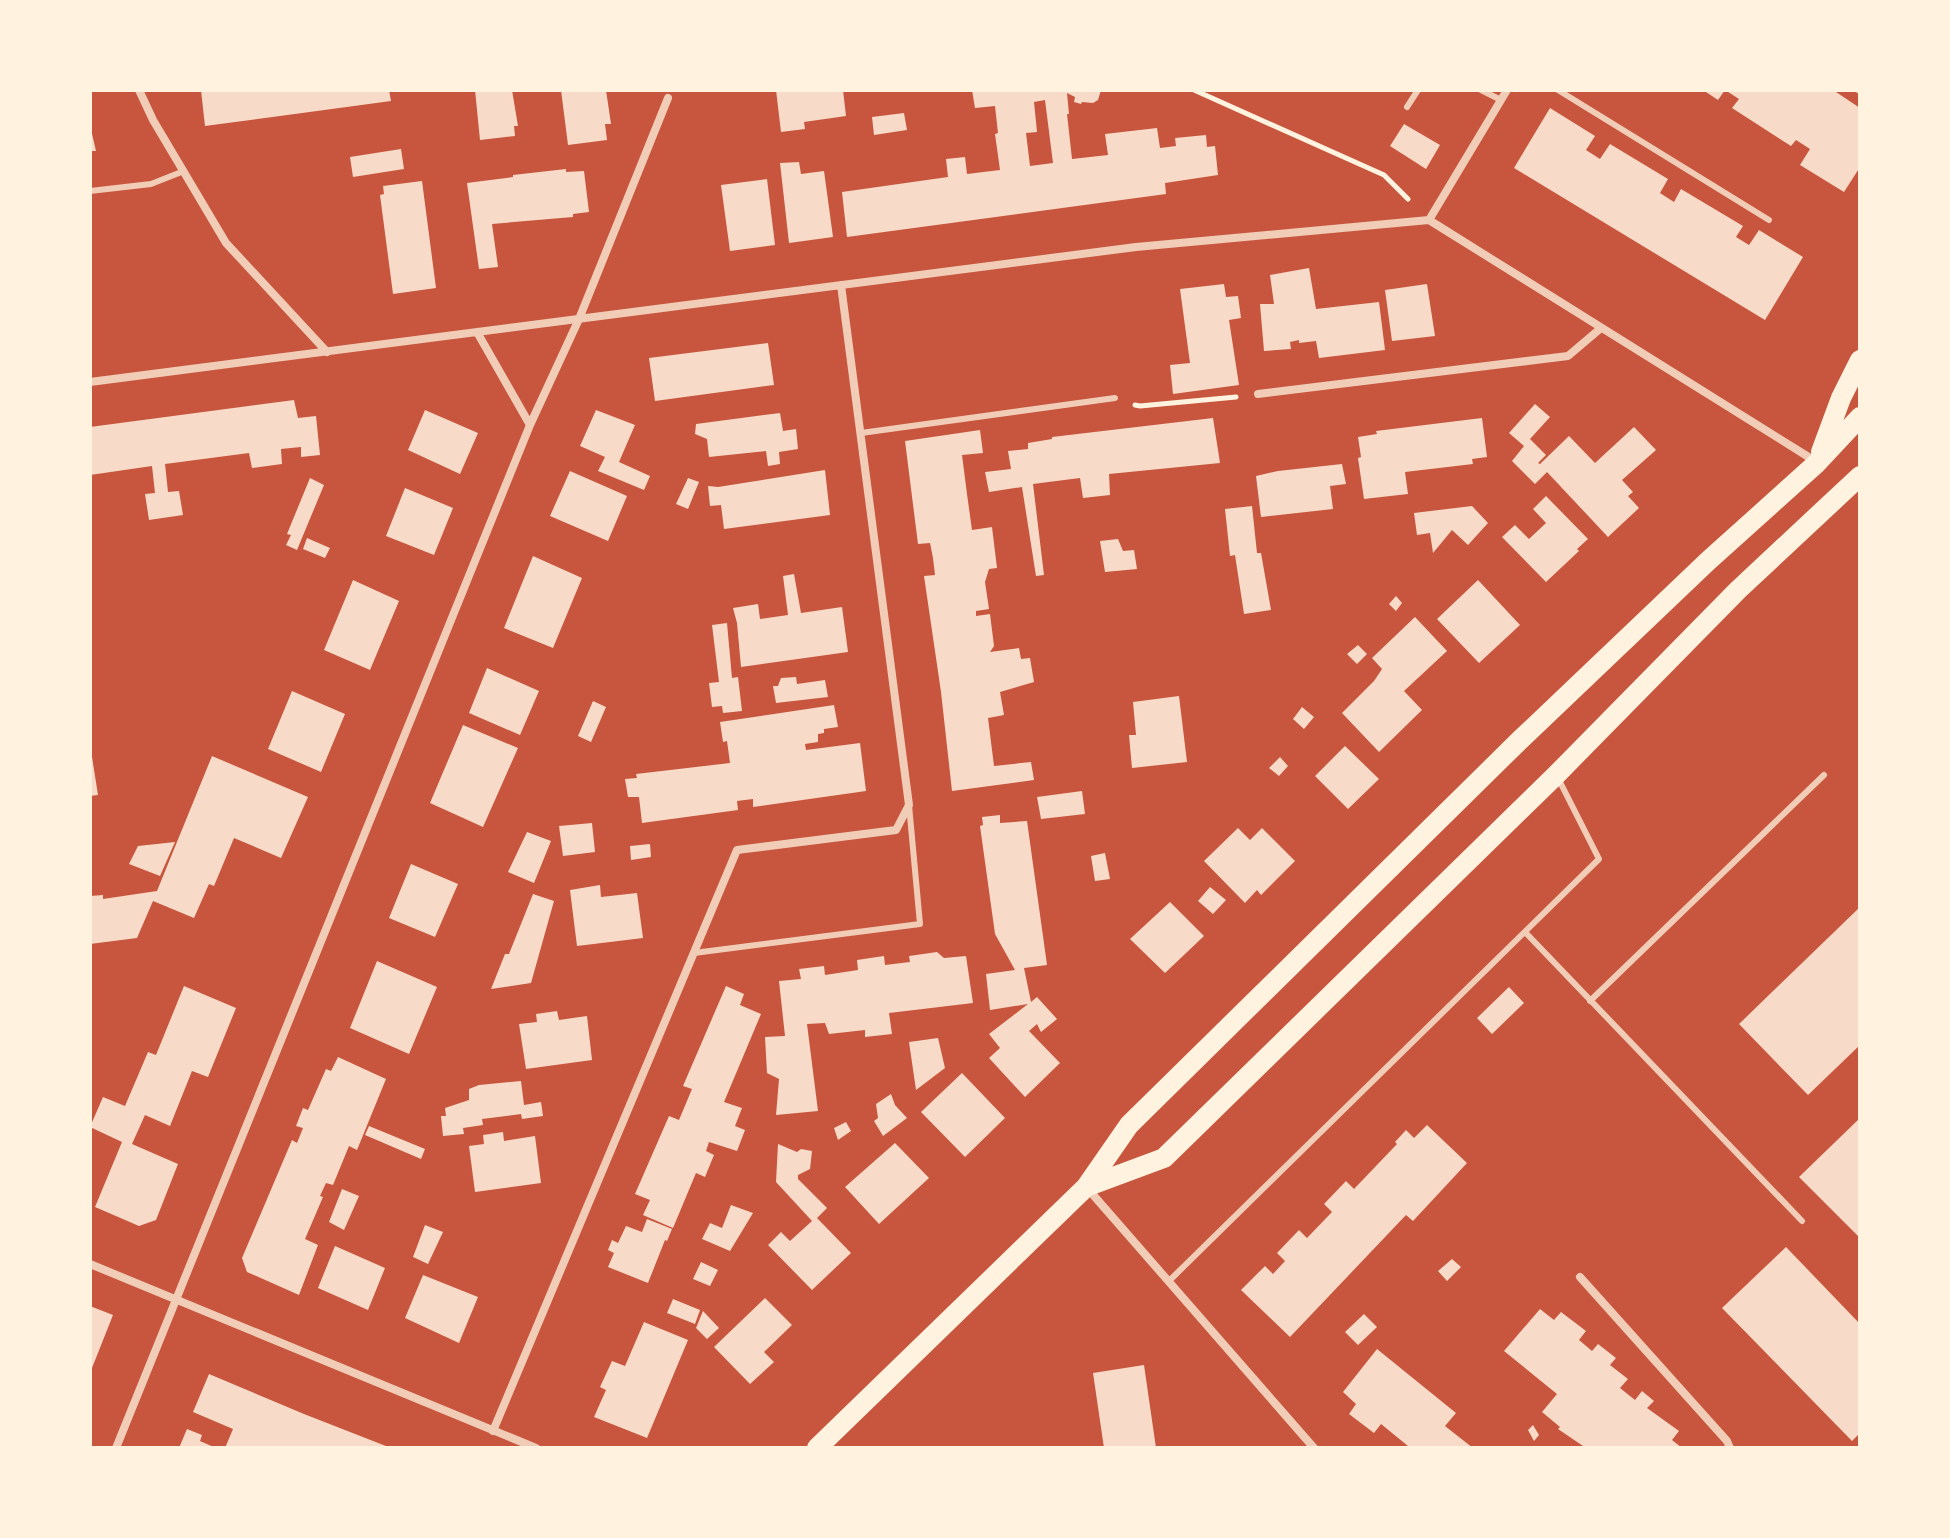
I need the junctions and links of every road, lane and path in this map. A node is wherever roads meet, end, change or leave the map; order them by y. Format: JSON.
{"nodes":[{"id":1,"x":139,"y":90,"type":"edge"},
{"id":2,"x":1194,"y":90,"type":"edge"},
{"id":3,"x":1418,"y":90,"type":"edge"},
{"id":4,"x":1481,"y":90,"type":"edge"},
{"id":5,"x":1507,"y":90,"type":"edge"},
{"id":6,"x":1558,"y":90,"type":"edge"},
{"id":7,"x":668,"y":98,"type":"dead end"},
{"id":8,"x":1501,"y":100,"type":"junction"},
{"id":9,"x":1407,"y":107,"type":"dead end"},
{"id":10,"x":184,"y":171,"type":"junction"},
{"id":11,"x":90,"y":191,"type":"edge"},
{"id":12,"x":1429,"y":220,"type":"junction"},
{"id":13,"x":1769,"y":220,"type":"dead end"},
{"id":14,"x":841,"y":285,"type":"junction"},
{"id":15,"x":579,"y":319,"type":"junction"},
{"id":16,"x":1601,"y":328,"type":"junction"},
{"id":17,"x":477,"y":332,"type":"junction"},
{"id":18,"x":327,"y":352,"type":"junction"},
{"id":19,"x":1860,"y":360,"type":"edge"},
{"id":20,"x":90,"y":382,"type":"edge"},
{"id":21,"x":1258,"y":394,"type":"joint"},
{"id":22,"x":1115,"y":398,"type":"joint"},
{"id":23,"x":1860,"y":417,"type":"edge"},
{"id":24,"x":530,"y":425,"type":"junction"},
{"id":25,"x":861,"y":433,"type":"junction"},
{"id":26,"x":1817,"y":463,"type":"junction"},
{"id":27,"x":1860,"y":476,"type":"edge"},
{"id":28,"x":1556,"y":775,"type":"junction"},
{"id":29,"x":1824,"y":775,"type":"dead end"},
{"id":30,"x":909,"y":805,"type":"junction"},
{"id":31,"x":1525,"y":932,"type":"junction"},
{"id":32,"x":694,"y":953,"type":"junction"},
{"id":33,"x":1590,"y":1001,"type":"junction"},
{"id":34,"x":1086,"y":1187,"type":"junction"},
{"id":35,"x":1802,"y":1221,"type":"dead end"},
{"id":36,"x":90,"y":1264,"type":"edge"},
{"id":37,"x":1580,"y":1277,"type":"dead end"},
{"id":38,"x":1169,"y":1281,"type":"junction"},
{"id":39,"x":174,"y":1298,"type":"junction"},
{"id":40,"x":493,"y":1431,"type":"junction"},
{"id":41,"x":116,"y":1448,"type":"edge"},
{"id":42,"x":536,"y":1448,"type":"edge"},
{"id":43,"x":817,"y":1448,"type":"edge"},
{"id":44,"x":1314,"y":1448,"type":"edge"},
{"id":45,"x":1730,"y":1448,"type":"edge"}],
"edges":[{"from":1,"to":10,"type":"street"},
{"from":2,"to":12,"type":"path"},
{"from":3,"to":9,"type":"lane"},
{"from":4,"to":8,"type":"lane"},
{"from":5,"to":8,"type":"street"},
{"from":6,"to":13,"type":"lane"},
{"from":7,"to":15,"type":"street"},
{"from":8,"to":12,"type":"street"},
{"from":10,"to":11,"type":"lane"},
{"from":10,"to":18,"type":"street"},
{"from":12,"to":14,"type":"street"},
{"from":12,"to":16,"type":"street"},
{"from":14,"to":15,"type":"street"},
{"from":14,"to":25,"type":"street"},
{"from":15,"to":17,"type":"street"},
{"from":15,"to":24,"type":"street"},
{"from":16,"to":21,"type":"street"},
{"from":16,"to":26,"type":"street"},
{"from":17,"to":18,"type":"street"},
{"from":17,"to":24,"type":"street"},
{"from":18,"to":20,"type":"street"},
{"from":19,"to":26,"type":"main road"},
{"from":21,"to":22,"type":"path"},
{"from":22,"to":25,"type":"lane"},
{"from":23,"to":26,"type":"main road"},
{"from":24,"to":39,"type":"street"},
{"from":25,"to":30,"type":"street"},
{"from":26,"to":34,"type":"main road"},
{"from":27,"to":28,"type":"main road"},
{"from":28,"to":31,"type":"lane"},
{"from":28,"to":34,"type":"main road"},
{"from":29,"to":33,"type":"lane"},
{"from":30,"to":32,"type":"street"},
{"from":30,"to":32,"type":"lane"},
{"from":31,"to":33,"type":"lane"},
{"from":31,"to":38,"type":"lane"},
{"from":32,"to":40,"type":"street"},
{"from":33,"to":35,"type":"lane"},
{"from":34,"to":38,"type":"street"},
{"from":34,"to":43,"type":"main road"},
{"from":36,"to":39,"type":"street"},
{"from":37,"to":45,"type":"street"},
{"from":38,"to":44,"type":"street"},
{"from":39,"to":40,"type":"street"},
{"from":39,"to":41,"type":"street"},
{"from":40,"to":42,"type":"street"}]}
